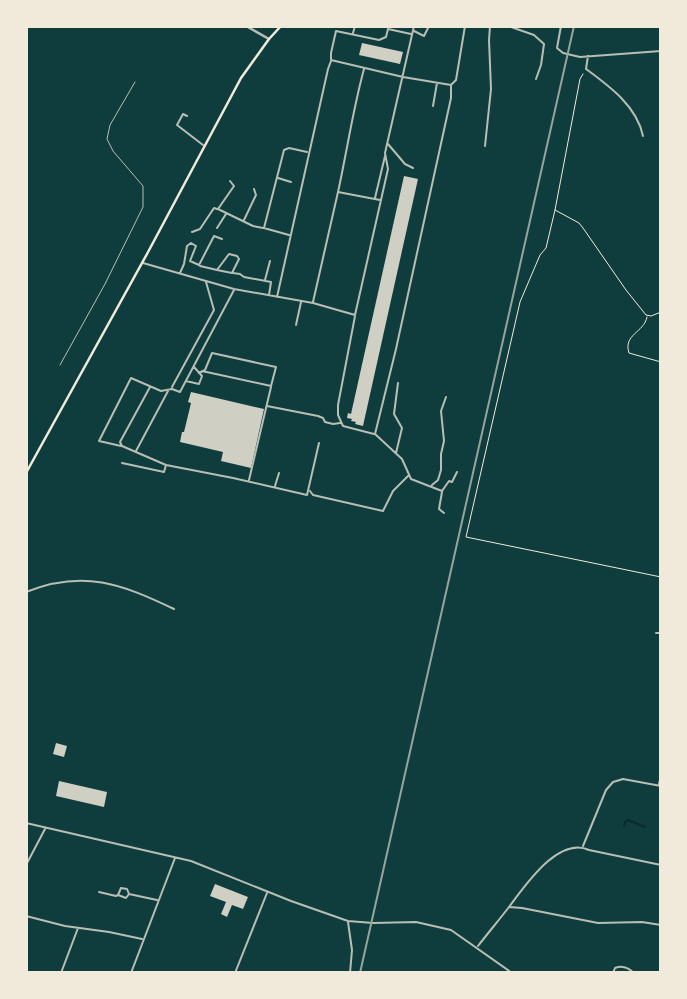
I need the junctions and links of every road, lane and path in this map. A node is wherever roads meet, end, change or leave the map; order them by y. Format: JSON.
{"nodes":[{"id":1,"x":246,"y":26,"type":"edge"},
{"id":2,"x":281,"y":26,"type":"edge"},
{"id":3,"x":355,"y":26,"type":"edge"},
{"id":4,"x":414,"y":26,"type":"edge"},
{"id":5,"x":429,"y":26,"type":"edge"},
{"id":6,"x":466,"y":26,"type":"edge"},
{"id":7,"x":490,"y":26,"type":"edge"},
{"id":8,"x":508,"y":26,"type":"edge"},
{"id":9,"x":561,"y":26,"type":"edge"},
{"id":10,"x":412,"y":32,"type":"junction"},
{"id":11,"x":353,"y":34,"type":"junction"},
{"id":12,"x":269,"y":39,"type":"junction"},
{"id":13,"x":661,"y":51,"type":"edge"},
{"id":14,"x":587,"y":56,"type":"junction"},
{"id":15,"x":331,"y":60,"type":"junction"},
{"id":16,"x":364,"y":68,"type":"junction"},
{"id":17,"x":586,"y":69,"type":"junction"},
{"id":18,"x":403,"y":77,"type":"junction"},
{"id":19,"x":536,"y":79,"type":"dead end"},
{"id":20,"x":135,"y":82,"type":"dead end"},
{"id":21,"x":437,"y":82,"type":"junction"},
{"id":22,"x":451,"y":85,"type":"junction"},
{"id":23,"x":433,"y":106,"type":"dead end"},
{"id":24,"x":187,"y":116,"type":"dead end"},
{"id":25,"x":643,"y":135,"type":"dead end"},
{"id":26,"x":387,"y":144,"type":"junction"},
{"id":27,"x":204,"y":145,"type":"junction"},
{"id":28,"x":485,"y":146,"type":"dead end"},
{"id":29,"x":309,"y":152,"type":"junction"},
{"id":30,"x":385,"y":153,"type":"junction"},
{"id":31,"x":413,"y":167,"type":"dead end"},
{"id":32,"x":277,"y":178,"type":"junction"},
{"id":33,"x":230,"y":181,"type":"dead end"},
{"id":34,"x":290,"y":182,"type":"dead end"},
{"id":35,"x":254,"y":189,"type":"dead end"},
{"id":36,"x":338,"y":192,"type":"junction"},
{"id":37,"x":375,"y":199,"type":"junction"},
{"id":38,"x":381,"y":200,"type":"junction"},
{"id":39,"x":218,"y":209,"type":"junction"},
{"id":40,"x":555,"y":210,"type":"junction"},
{"id":41,"x":226,"y":213,"type":"junction"},
{"id":42,"x":244,"y":221,"type":"junction"},
{"id":43,"x":217,"y":228,"type":"dead end"},
{"id":44,"x":264,"y":228,"type":"junction"},
{"id":45,"x":192,"y":232,"type":"dead end"},
{"id":46,"x":290,"y":235,"type":"junction"},
{"id":47,"x":222,"y":239,"type":"dead end"},
{"id":48,"x":270,"y":261,"type":"dead end"},
{"id":49,"x":142,"y":262,"type":"junction"},
{"id":50,"x":199,"y":265,"type":"junction"},
{"id":51,"x":217,"y":270,"type":"junction"},
{"id":52,"x":180,"y":273,"type":"junction"},
{"id":53,"x":232,"y":273,"type":"junction"},
{"id":54,"x":206,"y":281,"type":"junction"},
{"id":55,"x":265,"y":281,"type":"junction"},
{"id":56,"x":234,"y":289,"type":"junction"},
{"id":57,"x":269,"y":295,"type":"junction"},
{"id":58,"x":277,"y":297,"type":"junction"},
{"id":59,"x":302,"y":301,"type":"junction"},
{"id":60,"x":313,"y":303,"type":"junction"},
{"id":61,"x":356,"y":312,"type":"junction"},
{"id":62,"x":661,"y":312,"type":"edge"},
{"id":63,"x":646,"y":315,"type":"junction"},
{"id":64,"x":296,"y":325,"type":"dead end"},
{"id":65,"x":661,"y":362,"type":"edge"},
{"id":66,"x":60,"y":365,"type":"dead end"},
{"id":67,"x":193,"y":366,"type":"junction"},
{"id":68,"x":200,"y":372,"type":"junction"},
{"id":69,"x":185,"y":381,"type":"junction"},
{"id":70,"x":398,"y":383,"type":"dead end"},
{"id":71,"x":271,"y":386,"type":"junction"},
{"id":72,"x":150,"y":387,"type":"junction"},
{"id":73,"x":171,"y":389,"type":"junction"},
{"id":74,"x":446,"y":397,"type":"dead end"},
{"id":75,"x":267,"y":406,"type":"junction"},
{"id":76,"x":341,"y":422,"type":"junction"},
{"id":77,"x":376,"y":434,"type":"junction"},
{"id":78,"x":319,"y":443,"type":"dead end"},
{"id":79,"x":122,"y":446,"type":"junction"},
{"id":80,"x":135,"y":452,"type":"junction"},
{"id":81,"x":396,"y":453,"type":"junction"},
{"id":82,"x":122,"y":463,"type":"dead end"},
{"id":83,"x":166,"y":465,"type":"junction"},
{"id":84,"x":457,"y":472,"type":"dead end"},
{"id":85,"x":26,"y":473,"type":"edge"},
{"id":86,"x":279,"y":473,"type":"dead end"},
{"id":87,"x":409,"y":476,"type":"junction"},
{"id":88,"x":249,"y":481,"type":"junction"},
{"id":89,"x":431,"y":486,"type":"junction"},
{"id":90,"x":275,"y":487,"type":"junction"},
{"id":91,"x":309,"y":489,"type":"junction"},
{"id":92,"x":442,"y":491,"type":"junction"},
{"id":93,"x":444,"y":513,"type":"dead end"},
{"id":94,"x":661,"y":577,"type":"edge"},
{"id":95,"x":26,"y":592,"type":"edge"},
{"id":96,"x":174,"y":609,"type":"dead end"},
{"id":97,"x":656,"y":633,"type":"dead end"},
{"id":98,"x":661,"y":634,"type":"edge"},
{"id":99,"x":661,"y":776,"type":"edge"},
{"id":100,"x":660,"y":786,"type":"edge"},
{"id":101,"x":26,"y":823,"type":"edge"},
{"id":102,"x":45,"y":828,"type":"junction"},
{"id":103,"x":583,"y":847,"type":"junction"},
{"id":104,"x":176,"y":857,"type":"junction"},
{"id":105,"x":26,"y":865,"type":"edge"},
{"id":106,"x":661,"y":865,"type":"edge"},
{"id":107,"x":268,"y":891,"type":"junction"},
{"id":108,"x":99,"y":892,"type":"dead end"},
{"id":109,"x":129,"y":894,"type":"junction"},
{"id":110,"x":118,"y":895,"type":"junction"},
{"id":111,"x":158,"y":900,"type":"junction"},
{"id":112,"x":509,"y":907,"type":"junction"},
{"id":113,"x":26,"y":916,"type":"edge"},
{"id":114,"x":348,"y":920,"type":"junction"},
{"id":115,"x":661,"y":925,"type":"edge"},
{"id":116,"x":78,"y":928,"type":"junction"},
{"id":117,"x":143,"y":939,"type":"junction"},
{"id":118,"x":477,"y":947,"type":"junction"},
{"id":119,"x":61,"y":973,"type":"edge"},
{"id":120,"x":131,"y":973,"type":"edge"},
{"id":121,"x":235,"y":973,"type":"edge"},
{"id":122,"x":350,"y":973,"type":"edge"},
{"id":123,"x":512,"y":973,"type":"edge"},
{"id":124,"x":612,"y":973,"type":"edge"},
{"id":125,"x":634,"y":973,"type":"edge"}],
"edges":[{"from":1,"to":12,"type":"street"},
{"from":2,"to":12,"type":"main road"},
{"from":3,"to":11,"type":"street"},
{"from":4,"to":10,"type":"street"},
{"from":5,"to":10,"type":"street"},
{"from":6,"to":22,"type":"street"},
{"from":7,"to":28,"type":"street"},
{"from":8,"to":19,"type":"street"},
{"from":9,"to":14,"type":"street"},
{"from":10,"to":11,"type":"street"},
{"from":10,"to":18,"type":"street"},
{"from":11,"to":15,"type":"street"},
{"from":12,"to":27,"type":"main road"},
{"from":13,"to":14,"type":"street"},
{"from":14,"to":17,"type":"street"},
{"from":15,"to":16,"type":"street"},
{"from":15,"to":29,"type":"street"},
{"from":16,"to":18,"type":"street"},
{"from":16,"to":36,"type":"street"},
{"from":17,"to":25,"type":"street"},
{"from":17,"to":40,"type":"path"},
{"from":18,"to":21,"type":"street"},
{"from":18,"to":26,"type":"street"},
{"from":20,"to":66,"type":"lane"},
{"from":21,"to":22,"type":"street"},
{"from":21,"to":23,"type":"street"},
{"from":22,"to":77,"type":"street"},
{"from":24,"to":27,"type":"street"},
{"from":26,"to":30,"type":"street"},
{"from":26,"to":31,"type":"street"},
{"from":27,"to":49,"type":"main road"},
{"from":29,"to":32,"type":"street"},
{"from":29,"to":46,"type":"street"},
{"from":30,"to":37,"type":"street"},
{"from":30,"to":38,"type":"street"},
{"from":32,"to":34,"type":"street"},
{"from":32,"to":44,"type":"street"},
{"from":33,"to":39,"type":"street"},
{"from":35,"to":42,"type":"street"},
{"from":36,"to":37,"type":"street"},
{"from":36,"to":60,"type":"street"},
{"from":37,"to":38,"type":"street"},
{"from":38,"to":61,"type":"street"},
{"from":39,"to":41,"type":"street"},
{"from":39,"to":45,"type":"street"},
{"from":40,"to":63,"type":"path"},
{"from":40,"to":94,"type":"path"},
{"from":41,"to":42,"type":"street"},
{"from":41,"to":43,"type":"street"},
{"from":42,"to":44,"type":"street"},
{"from":44,"to":46,"type":"street"},
{"from":46,"to":58,"type":"street"},
{"from":47,"to":50,"type":"street"},
{"from":48,"to":55,"type":"street"},
{"from":49,"to":52,"type":"street"},
{"from":49,"to":85,"type":"main road"},
{"from":50,"to":51,"type":"street"},
{"from":50,"to":52,"type":"street"},
{"from":51,"to":53,"type":"street"},
{"from":51,"to":53,"type":"street"},
{"from":52,"to":54,"type":"street"},
{"from":53,"to":55,"type":"street"},
{"from":54,"to":56,"type":"street"},
{"from":54,"to":73,"type":"street"},
{"from":55,"to":57,"type":"street"},
{"from":56,"to":57,"type":"street"},
{"from":56,"to":67,"type":"street"},
{"from":57,"to":58,"type":"street"},
{"from":58,"to":59,"type":"street"},
{"from":59,"to":60,"type":"street"},
{"from":59,"to":64,"type":"street"},
{"from":60,"to":61,"type":"street"},
{"from":61,"to":76,"type":"street"},
{"from":62,"to":63,"type":"path"},
{"from":63,"to":65,"type":"path"},
{"from":67,"to":68,"type":"street"},
{"from":67,"to":69,"type":"street"},
{"from":68,"to":69,"type":"street"},
{"from":68,"to":71,"type":"street"},
{"from":68,"to":71,"type":"street"},
{"from":69,"to":73,"type":"street"},
{"from":70,"to":81,"type":"street"},
{"from":71,"to":75,"type":"street"},
{"from":72,"to":73,"type":"street"},
{"from":72,"to":79,"type":"street"},
{"from":72,"to":79,"type":"street"},
{"from":73,"to":80,"type":"street"},
{"from":74,"to":89,"type":"street"},
{"from":75,"to":76,"type":"street"},
{"from":75,"to":88,"type":"street"},
{"from":76,"to":77,"type":"street"},
{"from":77,"to":81,"type":"street"},
{"from":78,"to":91,"type":"street"},
{"from":79,"to":80,"type":"street"},
{"from":80,"to":83,"type":"street"},
{"from":81,"to":87,"type":"street"},
{"from":82,"to":83,"type":"street"},
{"from":83,"to":88,"type":"street"},
{"from":84,"to":92,"type":"street"},
{"from":86,"to":90,"type":"street"},
{"from":87,"to":89,"type":"street"},
{"from":87,"to":91,"type":"street"},
{"from":88,"to":90,"type":"street"},
{"from":89,"to":92,"type":"street"},
{"from":90,"to":91,"type":"street"},
{"from":92,"to":93,"type":"street"},
{"from":95,"to":96,"type":"street"},
{"from":97,"to":98,"type":"street"},
{"from":99,"to":100,"type":"street"},
{"from":100,"to":103,"type":"street"},
{"from":101,"to":102,"type":"street"},
{"from":102,"to":104,"type":"street"},
{"from":102,"to":105,"type":"street"},
{"from":103,"to":106,"type":"street"},
{"from":103,"to":112,"type":"street"},
{"from":104,"to":107,"type":"street"},
{"from":104,"to":111,"type":"street"},
{"from":107,"to":114,"type":"street"},
{"from":107,"to":121,"type":"street"},
{"from":108,"to":110,"type":"street"},
{"from":109,"to":110,"type":"street"},
{"from":109,"to":110,"type":"street"},
{"from":109,"to":111,"type":"street"},
{"from":111,"to":117,"type":"street"},
{"from":112,"to":115,"type":"street"},
{"from":112,"to":118,"type":"street"},
{"from":113,"to":116,"type":"street"},
{"from":114,"to":118,"type":"street"},
{"from":114,"to":122,"type":"street"},
{"from":116,"to":117,"type":"street"},
{"from":116,"to":119,"type":"street"},
{"from":117,"to":120,"type":"street"},
{"from":118,"to":123,"type":"street"},
{"from":124,"to":125,"type":"street"}]}
